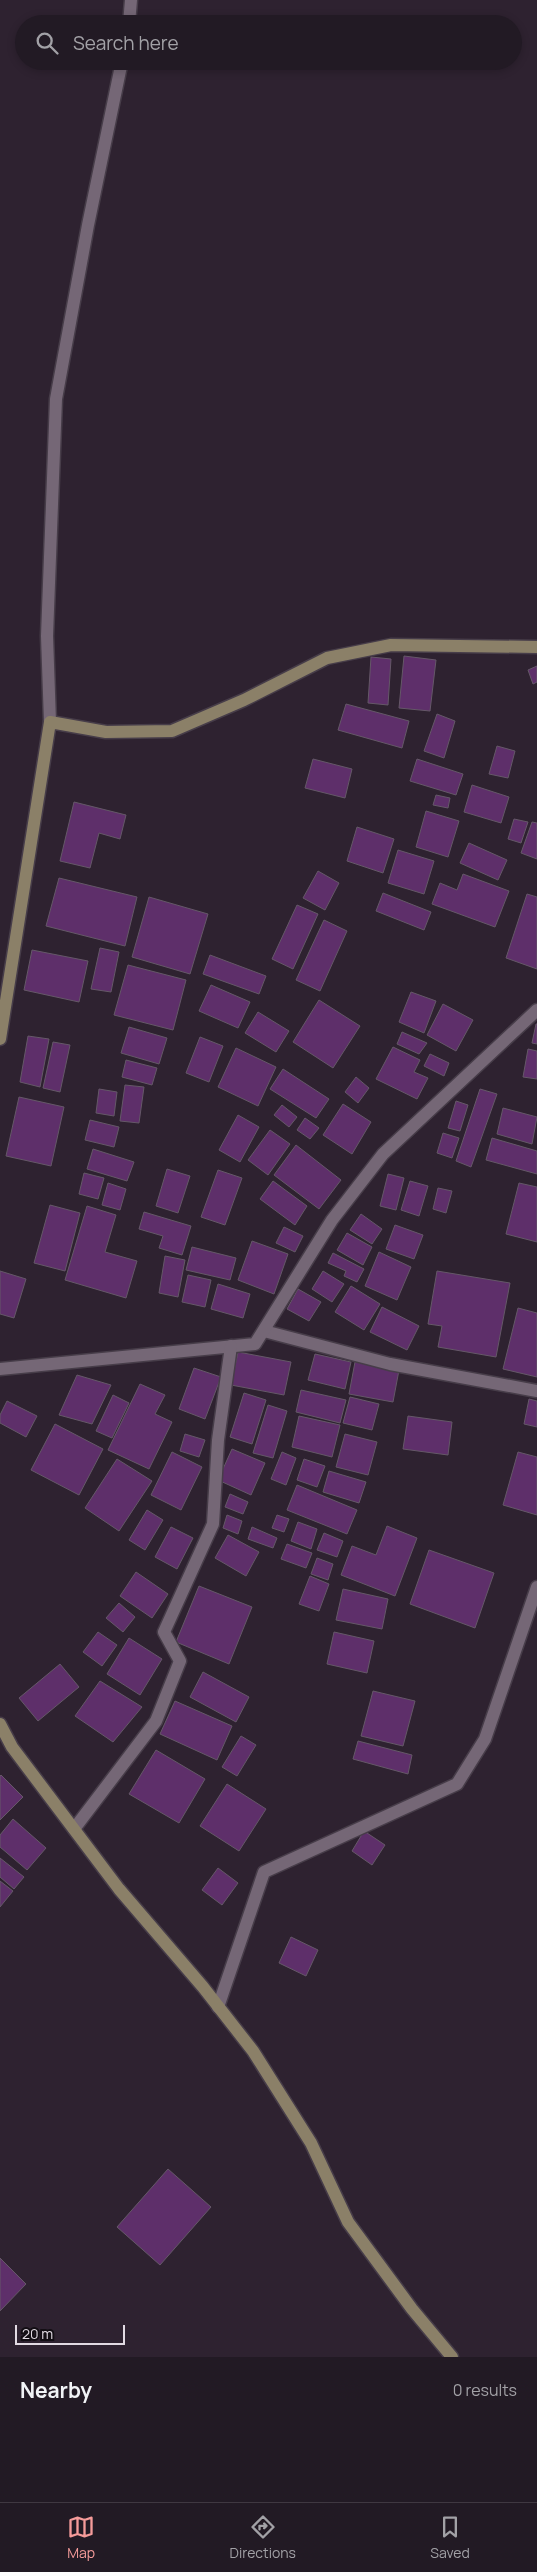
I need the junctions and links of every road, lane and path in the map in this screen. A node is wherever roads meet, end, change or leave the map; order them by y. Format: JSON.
{"nodes":[{"id":1,"x":131,"y":0,"type":"edge"},
{"id":2,"x":130,"y":15,"type":"edge"},
{"id":3,"x":120,"y":70,"type":"edge"},
{"id":4,"x":537,"y":647,"type":"edge"},
{"id":5,"x":50,"y":722,"type":"junction"},
{"id":6,"x":537,"y":1010,"type":"edge"},
{"id":7,"x":0,"y":1039,"type":"edge"},
{"id":8,"x":264,"y":1331,"type":"junction"},
{"id":9,"x":231,"y":1346,"type":"junction"},
{"id":10,"x":0,"y":1369,"type":"edge"},
{"id":11,"x":537,"y":1391,"type":"edge"},
{"id":12,"x":537,"y":1587,"type":"edge"},
{"id":13,"x":0,"y":1724,"type":"edge"},
{"id":14,"x":74,"y":1830,"type":"junction"},
{"id":15,"x":218,"y":2007,"type":"junction"},
{"id":16,"x":452,"y":2357,"type":"edge"}],
"edges":[{"from":1,"to":2,"type":"street"},
{"from":3,"to":5,"type":"street"},
{"from":4,"to":5,"type":"street"},
{"from":5,"to":7,"type":"street"},
{"from":6,"to":8,"type":"street"},
{"from":8,"to":9,"type":"street"},
{"from":8,"to":11,"type":"street"},
{"from":9,"to":10,"type":"street"},
{"from":9,"to":14,"type":"street"},
{"from":12,"to":15,"type":"street"},
{"from":13,"to":14,"type":"street"},
{"from":14,"to":15,"type":"street"},
{"from":15,"to":16,"type":"street"}]}
